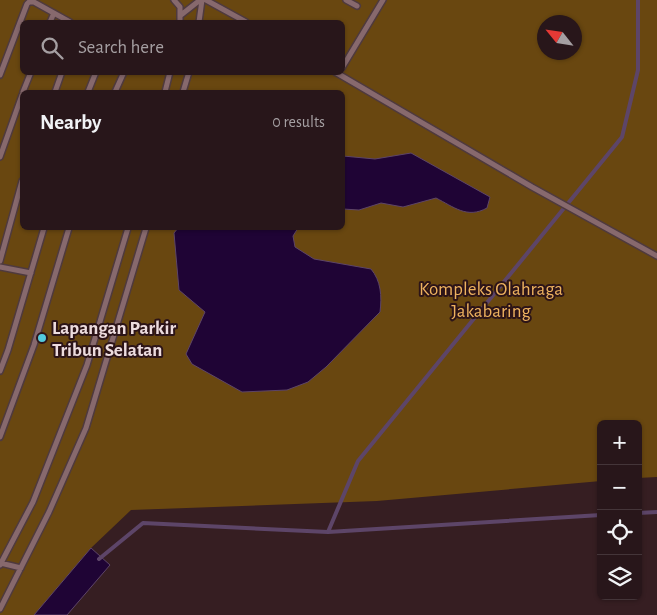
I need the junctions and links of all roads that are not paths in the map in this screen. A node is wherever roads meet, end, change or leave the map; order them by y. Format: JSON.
{"nodes":[{"id":1,"x":176,"y":0,"type":"edge"},
{"id":2,"x":203,"y":0,"type":"edge"},
{"id":3,"x":346,"y":0,"type":"edge"},
{"id":4,"x":383,"y":0,"type":"edge"},
{"id":5,"x":357,"y":6,"type":"dead end"},
{"id":6,"x":54,"y":13,"type":"junction"},
{"id":7,"x":181,"y":15,"type":"junction"},
{"id":8,"x":21,"y":20,"type":"edge"},
{"id":9,"x":51,"y":20,"type":"edge"},
{"id":10,"x":66,"y":20,"type":"edge"},
{"id":11,"x":180,"y":20,"type":"edge"},
{"id":12,"x":199,"y":20,"type":"edge"},
{"id":13,"x":242,"y":20,"type":"edge"},
{"id":14,"x":20,"y":22,"type":"edge"},
{"id":15,"x":345,"y":63,"type":"edge"},
{"id":16,"x":0,"y":75,"type":"edge"},
{"id":17,"x":30,"y":75,"type":"edge"},
{"id":18,"x":61,"y":75,"type":"edge"},
{"id":19,"x":95,"y":75,"type":"edge"},
{"id":20,"x":123,"y":75,"type":"edge"},
{"id":21,"x":169,"y":75,"type":"edge"},
{"id":22,"x":188,"y":75,"type":"edge"},
{"id":23,"x":341,"y":75,"type":"edge"},
{"id":24,"x":24,"y":90,"type":"edge"},
{"id":25,"x":56,"y":90,"type":"edge"},
{"id":26,"x":89,"y":90,"type":"edge"},
{"id":27,"x":116,"y":90,"type":"edge"},
{"id":28,"x":166,"y":90,"type":"edge"},
{"id":29,"x":184,"y":90,"type":"edge"},
{"id":30,"x":20,"y":102,"type":"edge"},
{"id":31,"x":0,"y":157,"type":"edge"},
{"id":32,"x":20,"y":188,"type":"edge"},
{"id":33,"x":43,"y":230,"type":"edge"},
{"id":34,"x":68,"y":230,"type":"edge"},
{"id":35,"x":127,"y":230,"type":"edge"},
{"id":36,"x":145,"y":230,"type":"edge"},
{"id":37,"x":657,"y":256,"type":"edge"},
{"id":38,"x":0,"y":260,"type":"edge"},
{"id":39,"x":0,"y":267,"type":"edge"},
{"id":40,"x":31,"y":273,"type":"junction"},
{"id":41,"x":0,"y":371,"type":"edge"},
{"id":42,"x":0,"y":437,"type":"edge"},
{"id":43,"x":0,"y":564,"type":"edge"},
{"id":44,"x":21,"y":568,"type":"junction"},
{"id":45,"x":0,"y":609,"type":"edge"}],
"edges":[{"from":1,"to":7,"type":"lane"},
{"from":2,"to":7,"type":"lane"},
{"from":2,"to":12,"type":"lane"},
{"from":2,"to":13,"type":"lane"},
{"from":3,"to":5,"type":"lane"},
{"from":4,"to":15,"type":"lane"},
{"from":6,"to":8,"type":"lane"},
{"from":6,"to":9,"type":"lane"},
{"from":6,"to":10,"type":"lane"},
{"from":7,"to":11,"type":"lane"},
{"from":14,"to":16,"type":"lane"},
{"from":17,"to":24,"type":"lane"},
{"from":18,"to":25,"type":"lane"},
{"from":19,"to":26,"type":"lane"},
{"from":20,"to":27,"type":"lane"},
{"from":21,"to":28,"type":"lane"},
{"from":22,"to":29,"type":"lane"},
{"from":23,"to":37,"type":"lane"},
{"from":30,"to":31,"type":"lane"},
{"from":32,"to":38,"type":"lane"},
{"from":33,"to":40,"type":"lane"},
{"from":34,"to":42,"type":"lane"},
{"from":35,"to":43,"type":"lane"},
{"from":36,"to":44,"type":"lane"},
{"from":39,"to":40,"type":"lane"},
{"from":40,"to":41,"type":"lane"},
{"from":43,"to":44,"type":"lane"},
{"from":44,"to":45,"type":"lane"}]}
